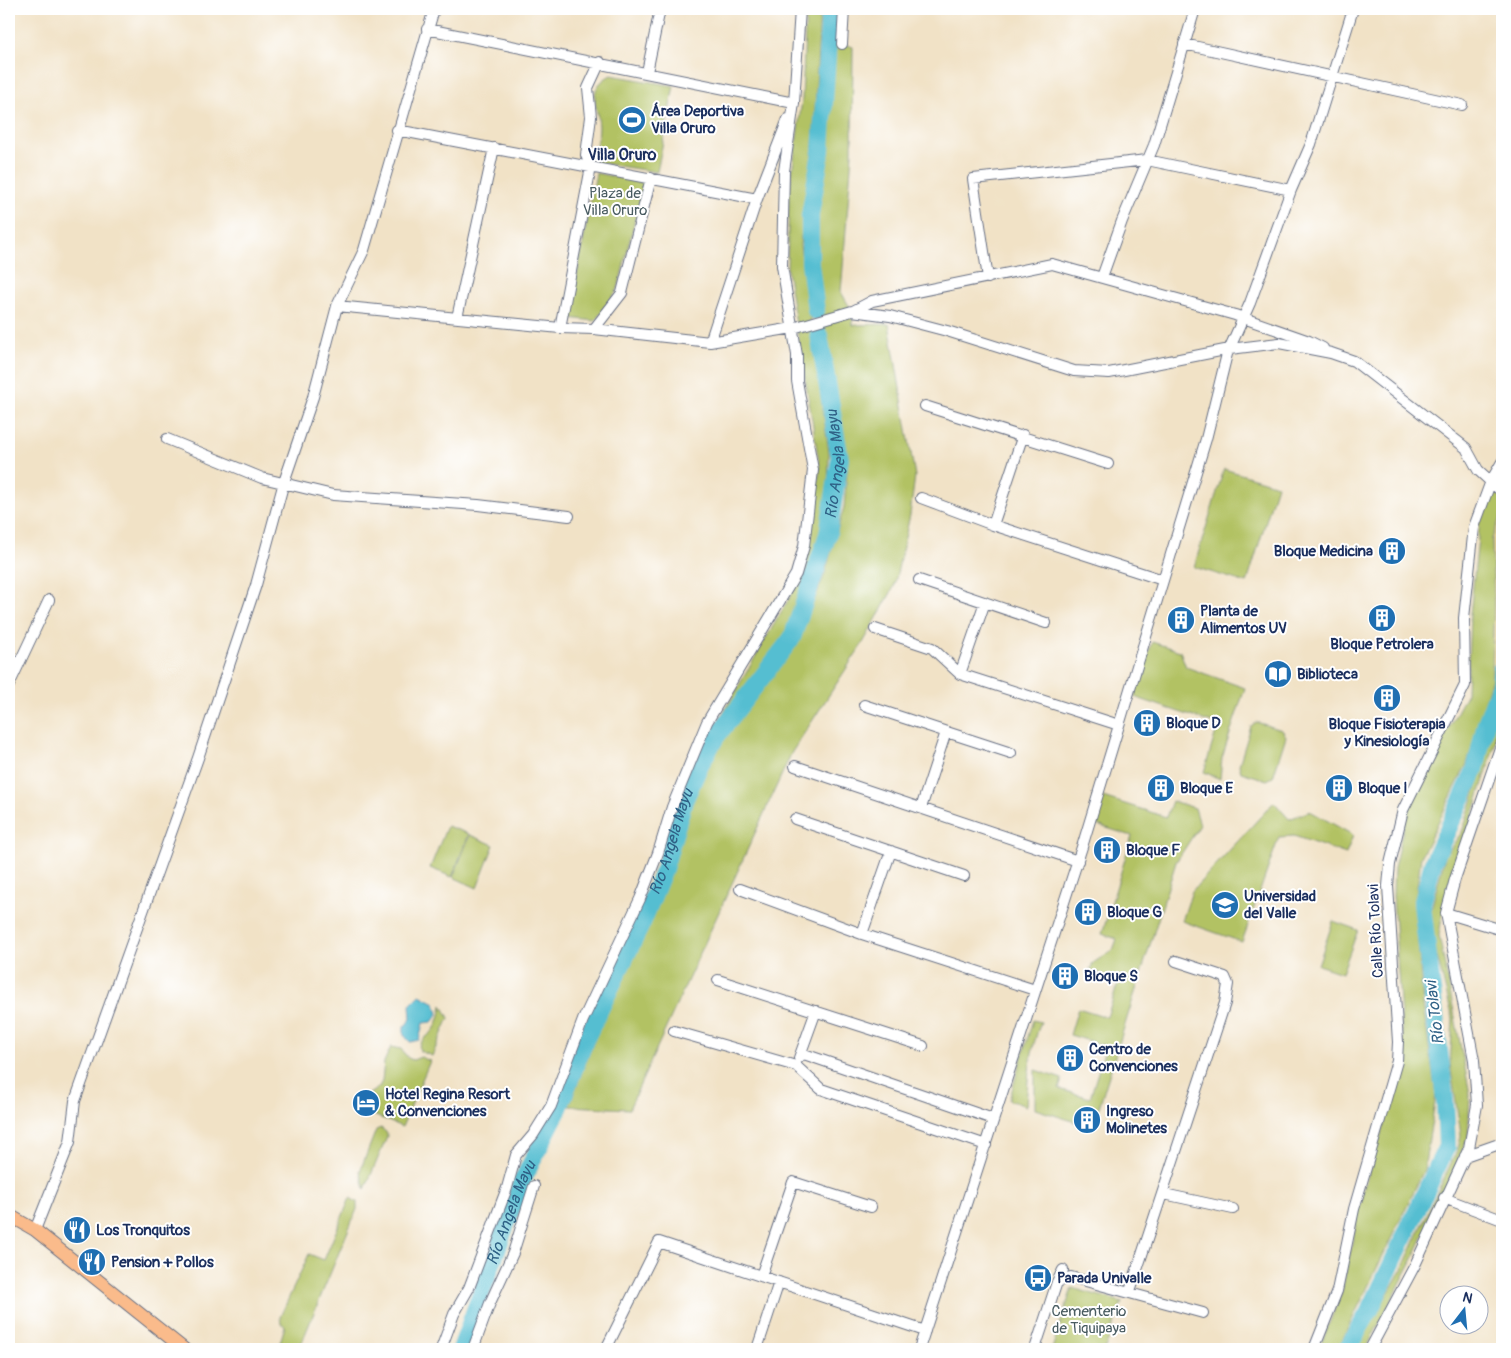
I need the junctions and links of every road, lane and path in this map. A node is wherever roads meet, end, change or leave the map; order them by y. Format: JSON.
{"nodes":[{"id":1,"x":434,"y":9,"type":"edge"},
{"id":2,"x":660,"y":9,"type":"edge"},
{"id":3,"x":800,"y":9,"type":"edge"},
{"id":4,"x":844,"y":9,"type":"edge"},
{"id":5,"x":1195,"y":9,"type":"edge"},
{"id":6,"x":1353,"y":9,"type":"edge"},
{"id":7,"x":427,"y":29,"type":"junction"},
{"id":8,"x":842,"y":44,"type":"dead end"},
{"id":9,"x":1184,"y":44,"type":"junction"},
{"id":10,"x":600,"y":62,"type":"junction"},
{"id":11,"x":647,"y":72,"type":"junction"},
{"id":12,"x":1332,"y":78,"type":"junction"},
{"id":13,"x":794,"y":103,"type":"junction"},
{"id":14,"x":1462,"y":105,"type":"dead end"},
{"id":15,"x":397,"y":130,"type":"junction"},
{"id":16,"x":494,"y":148,"type":"junction"},
{"id":17,"x":1147,"y":160,"type":"junction"},
{"id":18,"x":591,"y":167,"type":"junction"},
{"id":19,"x":651,"y":178,"type":"junction"},
{"id":20,"x":1291,"y":190,"type":"junction"},
{"id":21,"x":757,"y":199,"type":"junction"},
{"id":22,"x":1102,"y":277,"type":"junction"},
{"id":23,"x":988,"y":278,"type":"junction"},
{"id":24,"x":337,"y":306,"type":"junction"},
{"id":25,"x":852,"y":311,"type":"junction"},
{"id":26,"x":458,"y":318,"type":"junction"},
{"id":27,"x":1243,"y":318,"type":"junction"},
{"id":28,"x":560,"y":328,"type":"junction"},
{"id":29,"x":793,"y":328,"type":"junction"},
{"id":30,"x":594,"y":329,"type":"junction"},
{"id":31,"x":710,"y":342,"type":"junction"},
{"id":32,"x":1230,"y":349,"type":"junction"},
{"id":33,"x":1331,"y":353,"type":"junction"},
{"id":34,"x":925,"y":406,"type":"dead end"},
{"id":35,"x":1023,"y":435,"type":"junction"},
{"id":36,"x":167,"y":439,"type":"dead end"},
{"id":37,"x":1502,"y":462,"type":"edge"},
{"id":38,"x":1108,"y":464,"type":"dead end"},
{"id":39,"x":1491,"y":481,"type":"junction"},
{"id":40,"x":284,"y":482,"type":"junction"},
{"id":41,"x":1502,"y":492,"type":"edge"},
{"id":42,"x":921,"y":498,"type":"dead end"},
{"id":43,"x":569,"y":516,"type":"dead end"},
{"id":44,"x":993,"y":525,"type":"junction"},
{"id":45,"x":919,"y":580,"type":"dead end"},
{"id":46,"x":1163,"y":580,"type":"junction"},
{"id":47,"x":49,"y":600,"type":"dead end"},
{"id":48,"x":984,"y":602,"type":"junction"},
{"id":49,"x":1046,"y":623,"type":"dead end"},
{"id":50,"x":876,"y":629,"type":"dead end"},
{"id":51,"x":960,"y":674,"type":"junction"},
{"id":52,"x":9,"y":685,"type":"edge"},
{"id":53,"x":864,"y":705,"type":"dead end"},
{"id":54,"x":1119,"y":725,"type":"junction"},
{"id":55,"x":946,"y":732,"type":"junction"},
{"id":56,"x":1502,"y":742,"type":"edge"},
{"id":57,"x":1010,"y":753,"type":"dead end"},
{"id":58,"x":795,"y":766,"type":"dead end"},
{"id":59,"x":921,"y":808,"type":"junction"},
{"id":60,"x":795,"y":820,"type":"dead end"},
{"id":61,"x":891,"y":851,"type":"junction"},
{"id":62,"x":1078,"y":861,"type":"junction"},
{"id":63,"x":964,"y":876,"type":"dead end"},
{"id":64,"x":740,"y":889,"type":"dead end"},
{"id":65,"x":1446,"y":912,"type":"junction"},
{"id":66,"x":1502,"y":930,"type":"edge"},
{"id":67,"x":862,"y":934,"type":"junction"},
{"id":68,"x":1176,"y":961,"type":"dead end"},
{"id":69,"x":718,"y":980,"type":"dead end"},
{"id":70,"x":1035,"y":990,"type":"junction"},
{"id":71,"x":816,"y":1011,"type":"junction"},
{"id":72,"x":674,"y":1031,"type":"dead end"},
{"id":73,"x":923,"y":1046,"type":"dead end"},
{"id":74,"x":801,"y":1054,"type":"junction"},
{"id":75,"x":796,"y":1066,"type":"junction"},
{"id":76,"x":994,"y":1119,"type":"junction"},
{"id":77,"x":1502,"y":1143,"type":"edge"},
{"id":78,"x":986,"y":1145,"type":"junction"},
{"id":79,"x":1465,"y":1156,"type":"junction"},
{"id":80,"x":534,"y":1186,"type":"dead end"},
{"id":81,"x":1164,"y":1194,"type":"junction"},
{"id":82,"x":1444,"y":1198,"type":"junction"},
{"id":83,"x":871,"y":1207,"type":"dead end"},
{"id":84,"x":1233,"y":1209,"type":"dead end"},
{"id":85,"x":9,"y":1215,"type":"edge"},
{"id":86,"x":1502,"y":1220,"type":"edge"},
{"id":87,"x":35,"y":1230,"type":"junction"},
{"id":88,"x":1059,"y":1268,"type":"dead end"},
{"id":89,"x":761,"y":1276,"type":"junction"},
{"id":90,"x":779,"y":1282,"type":"junction"},
{"id":91,"x":1056,"y":1282,"type":"junction"},
{"id":92,"x":1130,"y":1291,"type":"junction"},
{"id":93,"x":1203,"y":1312,"type":"dead end"},
{"id":94,"x":925,"y":1331,"type":"junction"},
{"id":95,"x":184,"y":1349,"type":"edge"},
{"id":96,"x":441,"y":1349,"type":"edge"},
{"id":97,"x":473,"y":1349,"type":"edge"},
{"id":98,"x":606,"y":1349,"type":"edge"},
{"id":99,"x":757,"y":1349,"type":"edge"},
{"id":100,"x":919,"y":1349,"type":"edge"},
{"id":101,"x":1035,"y":1349,"type":"edge"},
{"id":102,"x":1314,"y":1349,"type":"edge"},
{"id":103,"x":1370,"y":1349,"type":"edge"}],
"edges":[{"from":1,"to":7,"type":"street"},
{"from":2,"to":11,"type":"street"},
{"from":3,"to":13,"type":"street"},
{"from":4,"to":8,"type":"street"},
{"from":5,"to":9,"type":"street"},
{"from":6,"to":12,"type":"street"},
{"from":7,"to":10,"type":"street"},
{"from":7,"to":15,"type":"street"},
{"from":9,"to":12,"type":"street"},
{"from":9,"to":17,"type":"street"},
{"from":10,"to":11,"type":"street"},
{"from":10,"to":18,"type":"street"},
{"from":11,"to":13,"type":"street"},
{"from":12,"to":14,"type":"street"},
{"from":12,"to":20,"type":"street"},
{"from":13,"to":21,"type":"street"},
{"from":13,"to":29,"type":"street"},
{"from":15,"to":16,"type":"street"},
{"from":15,"to":24,"type":"street"},
{"from":16,"to":18,"type":"street"},
{"from":16,"to":26,"type":"street"},
{"from":17,"to":20,"type":"street"},
{"from":17,"to":22,"type":"street"},
{"from":17,"to":23,"type":"street"},
{"from":18,"to":19,"type":"street"},
{"from":18,"to":28,"type":"street"},
{"from":19,"to":21,"type":"street"},
{"from":19,"to":30,"type":"street"},
{"from":20,"to":27,"type":"street"},
{"from":21,"to":31,"type":"street"},
{"from":22,"to":23,"type":"street"},
{"from":22,"to":27,"type":"street"},
{"from":23,"to":25,"type":"street"},
{"from":24,"to":26,"type":"street"},
{"from":24,"to":40,"type":"street"},
{"from":25,"to":29,"type":"street"},
{"from":25,"to":32,"type":"street"},
{"from":26,"to":28,"type":"street"},
{"from":27,"to":32,"type":"street"},
{"from":27,"to":33,"type":"street"},
{"from":28,"to":30,"type":"street"},
{"from":29,"to":31,"type":"street"},
{"from":29,"to":96,"type":"street"},
{"from":30,"to":31,"type":"street"},
{"from":32,"to":33,"type":"street"},
{"from":32,"to":46,"type":"street"},
{"from":33,"to":39,"type":"street"},
{"from":34,"to":35,"type":"street"},
{"from":35,"to":38,"type":"street"},
{"from":35,"to":44,"type":"street"},
{"from":36,"to":40,"type":"street"},
{"from":37,"to":39,"type":"street","name":"Calle Río Tolavi"},
{"from":39,"to":41,"type":"street"},
{"from":39,"to":102,"type":"street","name":"Calle Río Tolavi"},
{"from":40,"to":43,"type":"street"},
{"from":40,"to":87,"type":"street"},
{"from":42,"to":44,"type":"street"},
{"from":44,"to":46,"type":"street"},
{"from":45,"to":48,"type":"street"},
{"from":46,"to":54,"type":"street"},
{"from":47,"to":52,"type":"street"},
{"from":48,"to":49,"type":"street"},
{"from":48,"to":51,"type":"street"},
{"from":50,"to":51,"type":"street"},
{"from":51,"to":54,"type":"street"},
{"from":53,"to":55,"type":"street"},
{"from":54,"to":62,"type":"street"},
{"from":55,"to":57,"type":"street"},
{"from":55,"to":59,"type":"street"},
{"from":56,"to":65,"type":"street"},
{"from":58,"to":59,"type":"street"},
{"from":59,"to":62,"type":"street"},
{"from":60,"to":61,"type":"street"},
{"from":61,"to":63,"type":"street"},
{"from":61,"to":67,"type":"street"},
{"from":62,"to":70,"type":"street"},
{"from":64,"to":67,"type":"street"},
{"from":65,"to":66,"type":"street"},
{"from":65,"to":79,"type":"street"},
{"from":67,"to":70,"type":"street"},
{"from":68,"to":81,"type":"street"},
{"from":69,"to":71,"type":"street"},
{"from":70,"to":76,"type":"street"},
{"from":71,"to":73,"type":"street"},
{"from":71,"to":74,"type":"street"},
{"from":72,"to":75,"type":"street"},
{"from":74,"to":75,"type":"street"},
{"from":74,"to":76,"type":"street"},
{"from":75,"to":78,"type":"street"},
{"from":76,"to":78,"type":"street"},
{"from":77,"to":79,"type":"street"},
{"from":78,"to":94,"type":"street"},
{"from":79,"to":82,"type":"street"},
{"from":80,"to":97,"type":"street"},
{"from":81,"to":84,"type":"street"},
{"from":81,"to":92,"type":"street"},
{"from":82,"to":86,"type":"street"},
{"from":82,"to":103,"type":"street"},
{"from":83,"to":89,"type":"street"},
{"from":85,"to":87,"type":"main road"},
{"from":87,"to":95,"type":"main road"},
{"from":88,"to":91,"type":"street"},
{"from":89,"to":90,"type":"street"},
{"from":89,"to":98,"type":"street"},
{"from":90,"to":94,"type":"street"},
{"from":90,"to":99,"type":"street"},
{"from":91,"to":92,"type":"street"},
{"from":91,"to":101,"type":"street"},
{"from":92,"to":93,"type":"street"},
{"from":94,"to":100,"type":"street"}]}
